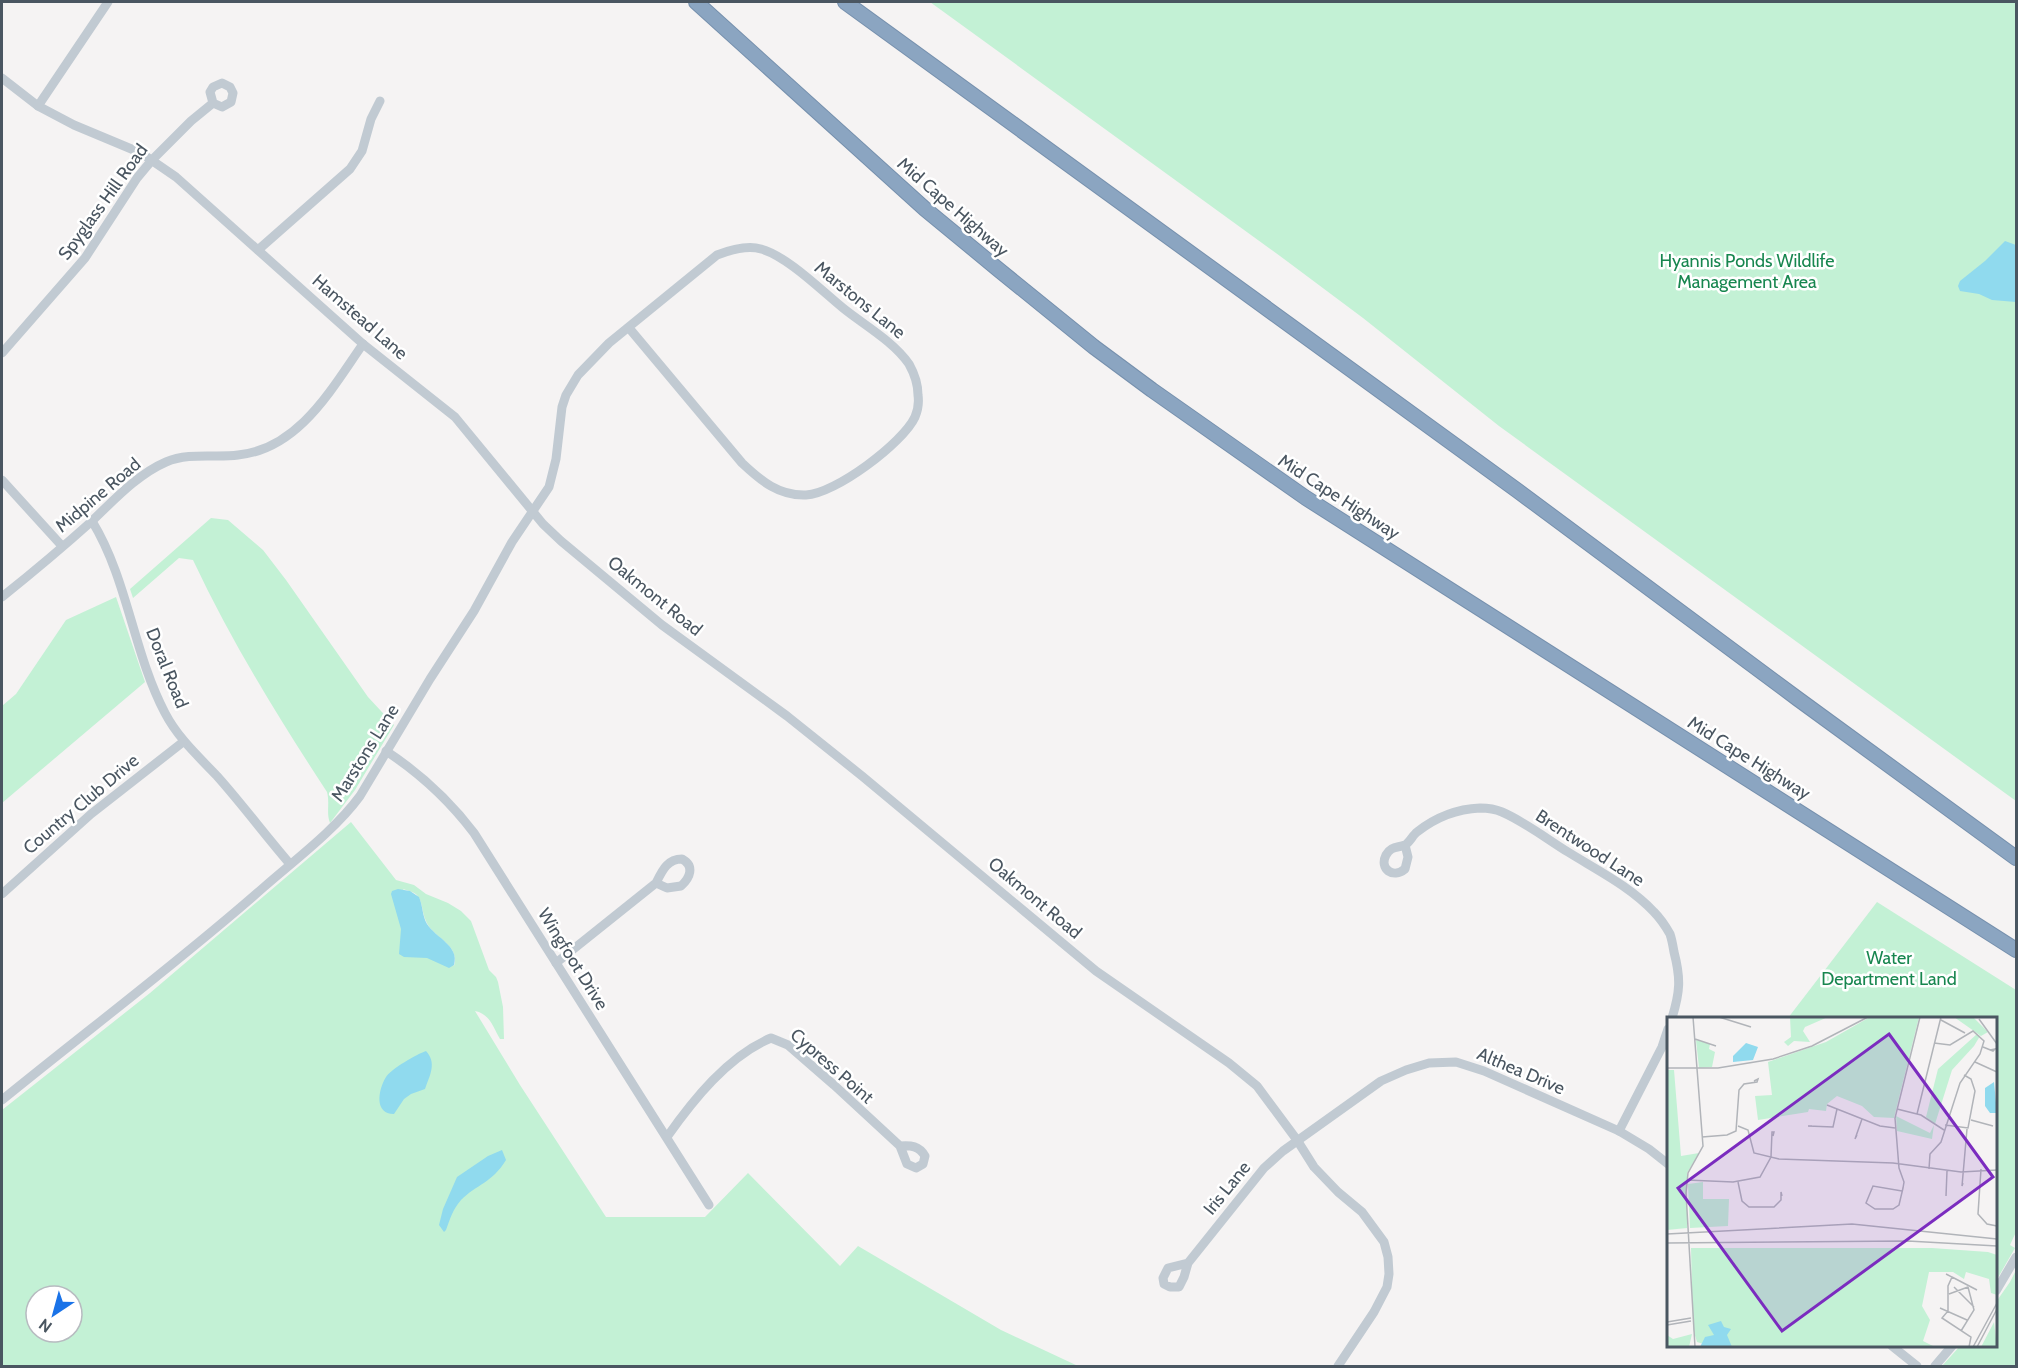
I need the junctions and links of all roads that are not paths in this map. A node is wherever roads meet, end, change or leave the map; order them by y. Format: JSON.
{"nodes":[{"id":1,"x":108,"y":2,"type":"edge"},
{"id":2,"x":696,"y":2,"type":"edge"},
{"id":3,"x":846,"y":2,"type":"edge"},
{"id":4,"x":2,"y":78,"type":"edge"},
{"id":5,"x":380,"y":101,"type":"dead end"},
{"id":6,"x":213,"y":103,"type":"dead end"},
{"id":7,"x":38,"y":106,"type":"junction"},
{"id":8,"x":152,"y":160,"type":"junction"},
{"id":9,"x":258,"y":250,"type":"junction"},
{"id":10,"x":629,"y":328,"type":"junction"},
{"id":11,"x":363,"y":344,"type":"junction"},
{"id":12,"x":2,"y":353,"type":"edge"},
{"id":13,"x":2,"y":480,"type":"edge"},
{"id":14,"x":533,"y":512,"type":"junction"},
{"id":15,"x":92,"y":521,"type":"junction"},
{"id":16,"x":62,"y":546,"type":"junction"},
{"id":17,"x":2,"y":597,"type":"edge"},
{"id":18,"x":183,"y":742,"type":"junction"},
{"id":19,"x":386,"y":751,"type":"junction"},
{"id":20,"x":1406,"y":845,"type":"dead end"},
{"id":21,"x":2016,"y":858,"type":"edge"},
{"id":22,"x":290,"y":864,"type":"junction"},
{"id":23,"x":656,"y":883,"type":"dead end"},
{"id":24,"x":2,"y":894,"type":"edge"},
{"id":25,"x":2016,"y":950,"type":"edge"},
{"id":26,"x":556,"y":963,"type":"junction"},
{"id":27,"x":1672,"y":1017,"type":"edge"},
{"id":28,"x":1667,"y":1032,"type":"edge"},
{"id":29,"x":2,"y":1100,"type":"edge"},
{"id":30,"x":1619,"y":1131,"type":"junction"},
{"id":31,"x":667,"y":1137,"type":"junction"},
{"id":32,"x":1296,"y":1140,"type":"junction"},
{"id":33,"x":900,"y":1146,"type":"dead end"},
{"id":34,"x":1667,"y":1163,"type":"edge"},
{"id":35,"x":709,"y":1204,"type":"dead end"},
{"id":36,"x":2014,"y":1260,"type":"edge"},
{"id":37,"x":1188,"y":1263,"type":"dead end"},
{"id":38,"x":1997,"y":1288,"type":"edge"},
{"id":39,"x":1893,"y":1347,"type":"edge"},
{"id":40,"x":1951,"y":1347,"type":"edge"},
{"id":41,"x":1338,"y":1366,"type":"edge"},
{"id":42,"x":1917,"y":1366,"type":"edge"},
{"id":43,"x":1935,"y":1366,"type":"edge"}],
"edges":[{"from":1,"to":7,"type":"street"},
{"from":2,"to":25,"type":"highway","name":"Mid Cape Highway"},
{"from":3,"to":21,"type":"highway"},
{"from":4,"to":7,"type":"street","name":"Hamstead Lane"},
{"from":5,"to":9,"type":"street"},
{"from":6,"to":8,"type":"street","name":"Spyglass Hill Road"},
{"from":7,"to":8,"type":"street","name":"Hamstead Lane"},
{"from":8,"to":9,"type":"street","name":"Hamstead Lane"},
{"from":8,"to":12,"type":"street","name":"Spyglass Hill Road"},
{"from":9,"to":11,"type":"street","name":"Hamstead Lane"},
{"from":10,"to":10,"type":"street","name":"Marstons Lane"},
{"from":10,"to":14,"type":"street","name":"Marstons Lane"},
{"from":11,"to":14,"type":"street","name":"Hamstead Lane"},
{"from":11,"to":15,"type":"street","name":"Midpine Road"},
{"from":13,"to":16,"type":"street"},
{"from":14,"to":19,"type":"street","name":"Marstons Lane"},
{"from":14,"to":32,"type":"street","name":"Oakmont Road"},
{"from":15,"to":16,"type":"street","name":"Midpine Road"},
{"from":15,"to":18,"type":"street","name":"Doral Road"},
{"from":16,"to":17,"type":"street","name":"Midpine Road"},
{"from":18,"to":22,"type":"street","name":"Doral Road"},
{"from":18,"to":24,"type":"street","name":"Country Club Drive"},
{"from":19,"to":22,"type":"street","name":"Marstons Lane"},
{"from":19,"to":26,"type":"street","name":"Wingfoot Drive"},
{"from":20,"to":27,"type":"street","name":"Brentwood Lane"},
{"from":22,"to":29,"type":"street","name":"Marstons Lane"},
{"from":23,"to":26,"type":"street"},
{"from":26,"to":31,"type":"street","name":"Wingfoot Drive"},
{"from":28,"to":30,"type":"street"},
{"from":30,"to":32,"type":"street","name":"Althea Drive"},
{"from":30,"to":34,"type":"street","name":"Althea Drive"},
{"from":31,"to":33,"type":"street","name":"Cypress Point"},
{"from":31,"to":35,"type":"street","name":"Wingfoot Drive"},
{"from":32,"to":37,"type":"street","name":"Iris Lane"},
{"from":32,"to":41,"type":"street","name":"Oakmont Road"},
{"from":36,"to":38,"type":"street"},
{"from":39,"to":42,"type":"street"},
{"from":40,"to":43,"type":"street"}]}
